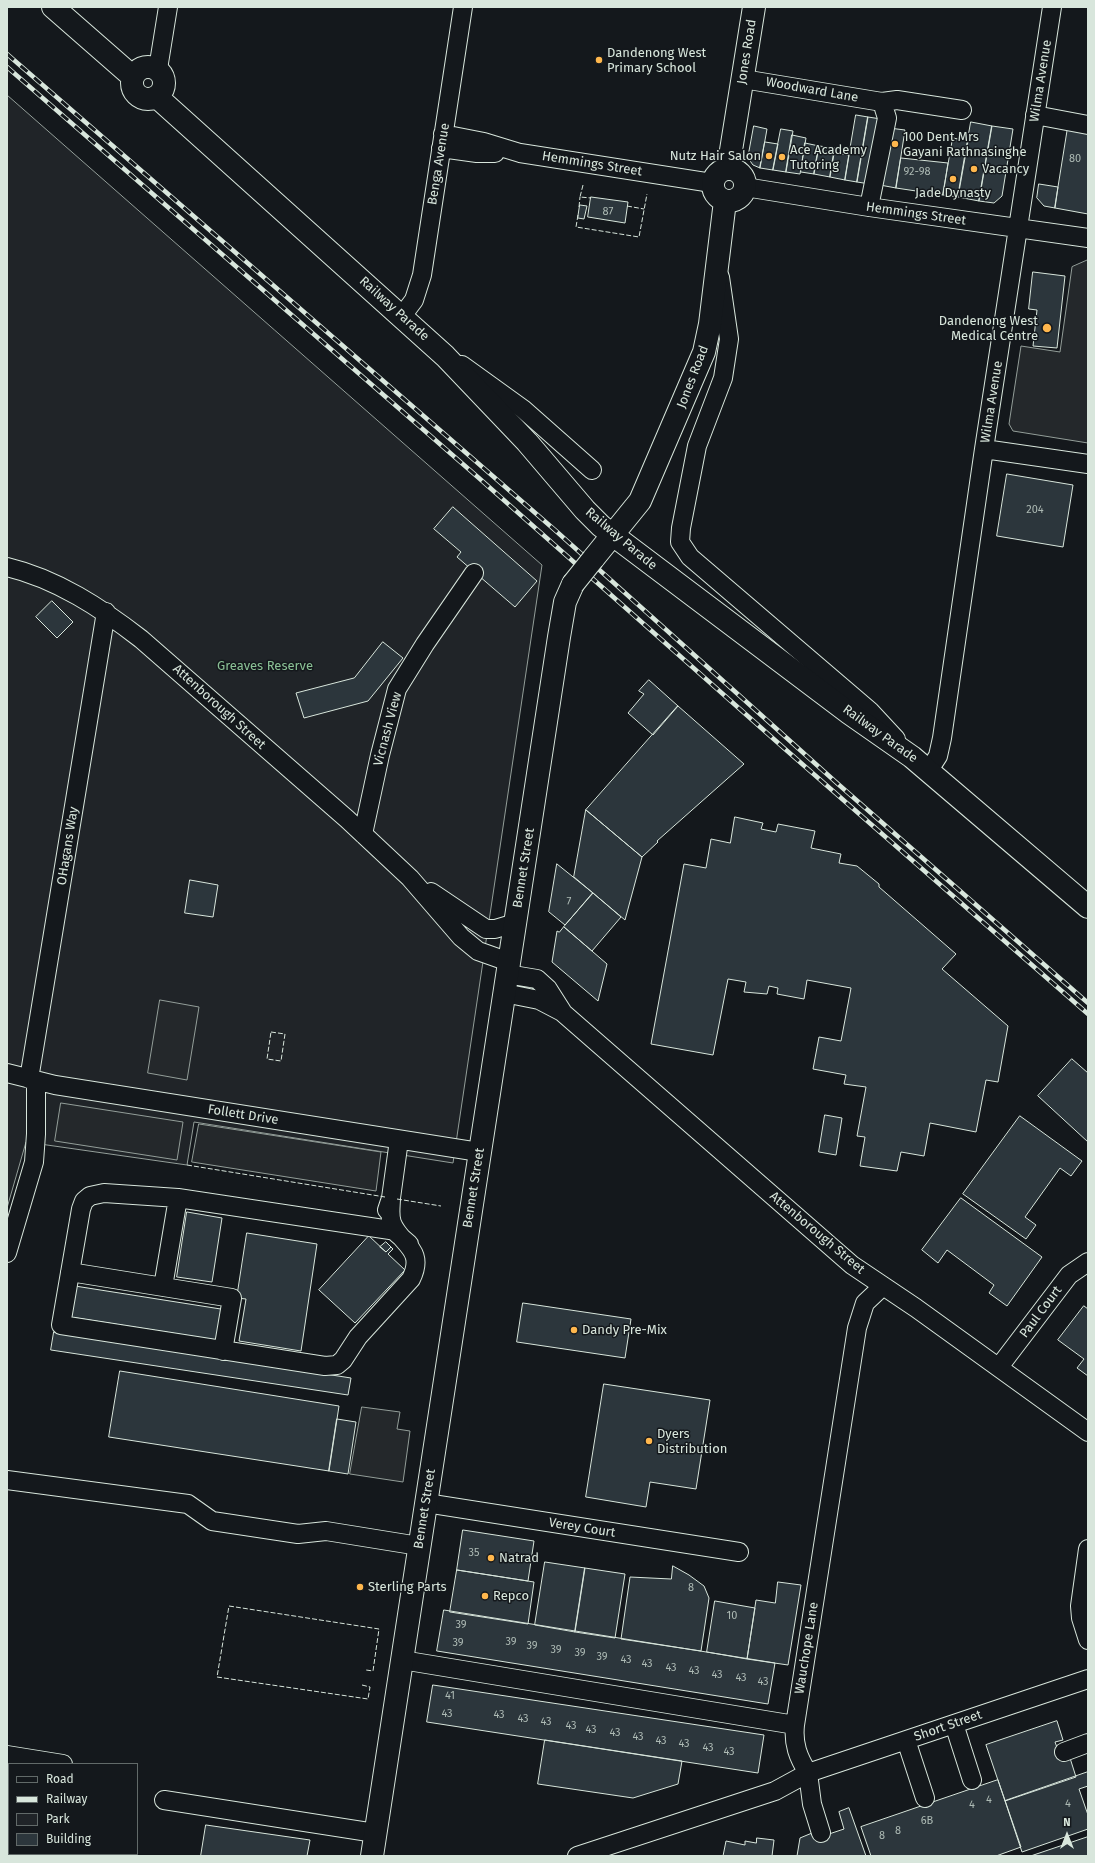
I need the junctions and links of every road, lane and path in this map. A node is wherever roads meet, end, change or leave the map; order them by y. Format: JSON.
{"nodes":[{"id":1,"x":53,"y":7,"type":"edge"},
{"id":2,"x":168,"y":7,"type":"edge"},
{"id":3,"x":463,"y":7,"type":"edge"},
{"id":4,"x":754,"y":7,"type":"edge"},
{"id":5,"x":1052,"y":7,"type":"edge"},
{"id":6,"x":158,"y":70,"type":"junction"},
{"id":7,"x":133,"y":77,"type":"junction"},
{"id":8,"x":743,"y":79,"type":"junction"},
{"id":9,"x":157,"y":97,"type":"junction"},
{"id":10,"x":882,"y":102,"type":"junction"},
{"id":11,"x":962,"y":110,"type":"dead end"},
{"id":12,"x":1035,"y":115,"type":"junction"},
{"id":13,"x":1088,"y":124,"type":"edge"},
{"id":14,"x":442,"y":141,"type":"junction"},
{"id":15,"x":728,"y":169,"type":"junction"},
{"id":16,"x":712,"y":183,"type":"junction"},
{"id":17,"x":745,"y":187,"type":"junction"},
{"id":18,"x":725,"y":201,"type":"junction"},
{"id":19,"x":869,"y":207,"type":"junction"},
{"id":20,"x":1019,"y":228,"type":"junction"},
{"id":21,"x":1088,"y":238,"type":"edge"},
{"id":22,"x":718,"y":264,"type":"junction"},
{"id":23,"x":402,"y":316,"type":"junction"},
{"id":24,"x":429,"y":341,"type":"junction"},
{"id":25,"x":984,"y":449,"type":"junction"},
{"id":26,"x":1088,"y":464,"type":"edge"},
{"id":27,"x":592,"y":470,"type":"dead end"},
{"id":28,"x":612,"y":536,"type":"junction"},
{"id":29,"x":7,"y":567,"type":"edge"},
{"id":30,"x":474,"y":573,"type":"dead end"},
{"id":31,"x":106,"y":612,"type":"junction"},
{"id":32,"x":912,"y":757,"type":"junction"},
{"id":33,"x":929,"y":770,"type":"junction"},
{"id":34,"x":364,"y":834,"type":"junction"},
{"id":35,"x":410,"y":878,"type":"junction"},
{"id":36,"x":1088,"y":907,"type":"edge"},
{"id":37,"x":515,"y":923,"type":"junction"},
{"id":38,"x":507,"y":976,"type":"junction"},
{"id":39,"x":7,"y":1073,"type":"edge"},
{"id":40,"x":32,"y":1080,"type":"junction"},
{"id":41,"x":399,"y":1140,"type":"junction"},
{"id":42,"x":480,"y":1152,"type":"junction"},
{"id":43,"x":178,"y":1198,"type":"junction"},
{"id":44,"x":391,"y":1198,"type":"junction"},
{"id":45,"x":357,"y":1225,"type":"junction"},
{"id":46,"x":409,"y":1244,"type":"junction"},
{"id":47,"x":7,"y":1253,"type":"edge"},
{"id":48,"x":1088,"y":1262,"type":"edge"},
{"id":49,"x":70,"y":1272,"type":"junction"},
{"id":50,"x":883,"y":1286,"type":"junction"},
{"id":51,"x":163,"y":1287,"type":"junction"},
{"id":52,"x":223,"y":1351,"type":"junction"},
{"id":53,"x":999,"y":1367,"type":"junction"},
{"id":54,"x":1088,"y":1432,"type":"edge"},
{"id":55,"x":7,"y":1480,"type":"edge"},
{"id":56,"x":426,"y":1503,"type":"junction"},
{"id":57,"x":419,"y":1546,"type":"junction"},
{"id":58,"x":1088,"y":1549,"type":"edge"},
{"id":59,"x":739,"y":1552,"type":"dead end"},
{"id":60,"x":1088,"y":1640,"type":"edge"},
{"id":61,"x":402,"y":1660,"type":"junction"},
{"id":62,"x":1088,"y":1679,"type":"edge"},
{"id":63,"x":954,"y":1724,"type":"junction"},
{"id":64,"x":795,"y":1725,"type":"junction"},
{"id":65,"x":906,"y":1740,"type":"junction"},
{"id":66,"x":1088,"y":1743,"type":"edge"},
{"id":67,"x":1064,"y":1752,"type":"dead end"},
{"id":68,"x":7,"y":1755,"type":"edge"},
{"id":69,"x":57,"y":1763,"type":"edge"},
{"id":70,"x":808,"y":1773,"type":"junction"},
{"id":71,"x":972,"y":1780,"type":"dead end"},
{"id":72,"x":925,"y":1798,"type":"dead end"},
{"id":73,"x":164,"y":1800,"type":"dead end"},
{"id":74,"x":375,"y":1833,"type":"junction"},
{"id":75,"x":821,"y":1833,"type":"dead end"},
{"id":76,"x":372,"y":1856,"type":"edge"},
{"id":77,"x":577,"y":1856,"type":"edge"}],
"edges":[{"from":1,"to":7,"type":"main road"},
{"from":2,"to":6,"type":"street"},
{"from":3,"to":14,"type":"street","name":"Benga Avenue"},
{"from":4,"to":8,"type":"main road","name":"Jones Road"},
{"from":5,"to":12,"type":"street","name":"Wilma Avenue"},
{"from":6,"to":7,"type":"main road"},
{"from":6,"to":9,"type":"main road"},
{"from":7,"to":9,"type":"main road"},
{"from":8,"to":10,"type":"street","name":"Woodward Lane"},
{"from":8,"to":15,"type":"main road","name":"Jones Road"},
{"from":9,"to":23,"type":"main road","name":"Railway Parade"},
{"from":10,"to":11,"type":"street","name":"Woodward Lane"},
{"from":10,"to":19,"type":"street"},
{"from":12,"to":13,"type":"street"},
{"from":12,"to":20,"type":"street","name":"Wilma Avenue"},
{"from":14,"to":16,"type":"street","name":"Hemmings Street"},
{"from":14,"to":23,"type":"street","name":"Benga Avenue"},
{"from":15,"to":16,"type":"main road"},
{"from":15,"to":17,"type":"main road"},
{"from":16,"to":18,"type":"main road"},
{"from":17,"to":18,"type":"main road"},
{"from":17,"to":19,"type":"street","name":"Hemmings Street"},
{"from":18,"to":22,"type":"main road","name":"Jones Road"},
{"from":19,"to":20,"type":"street","name":"Hemmings Street"},
{"from":20,"to":21,"type":"street","name":"Hemmings Street"},
{"from":20,"to":25,"type":"street","name":"Wilma Avenue"},
{"from":22,"to":28,"type":"main road","name":"Jones Road"},
{"from":22,"to":32,"type":"street"},
{"from":23,"to":24,"type":"main road","name":"Railway Parade"},
{"from":24,"to":27,"type":"street"},
{"from":24,"to":28,"type":"main road","name":"Railway Parade"},
{"from":25,"to":26,"type":"street"},
{"from":25,"to":33,"type":"street","name":"Wilma Avenue"},
{"from":28,"to":32,"type":"main road","name":"Railway Parade"},
{"from":28,"to":37,"type":"main road","name":"Bennet Street","bridge":true},
{"from":29,"to":31,"type":"street","name":"Attenborough Street"},
{"from":30,"to":34,"type":"street","name":"Vicnash View"},
{"from":31,"to":34,"type":"street","name":"Attenborough Street"},
{"from":31,"to":40,"type":"street","name":"OHagans Way"},
{"from":32,"to":33,"type":"main road","name":"Railway Parade"},
{"from":33,"to":36,"type":"main road","name":"Railway Parade"},
{"from":34,"to":35,"type":"street","name":"Attenborough Street"},
{"from":35,"to":37,"type":"street","name":"Attenborough Street"},
{"from":35,"to":38,"type":"street","name":"Attenborough Street"},
{"from":37,"to":38,"type":"main road","name":"Bennet Street"},
{"from":38,"to":42,"type":"main road","name":"Bennet Street"},
{"from":38,"to":50,"type":"street","name":"Attenborough Street"},
{"from":39,"to":40,"type":"street","name":"Follett Drive"},
{"from":40,"to":41,"type":"street","name":"Follett Drive"},
{"from":40,"to":47,"type":"street","name":"OHagans Way"},
{"from":41,"to":42,"type":"street","name":"Follett Drive"},
{"from":41,"to":44,"type":"street"},
{"from":42,"to":56,"type":"main road","name":"Bennet Street"},
{"from":43,"to":45,"type":"street"},
{"from":43,"to":49,"type":"street"},
{"from":43,"to":51,"type":"street"},
{"from":44,"to":45,"type":"street"},
{"from":44,"to":46,"type":"street"},
{"from":45,"to":46,"type":"street"},
{"from":46,"to":52,"type":"street"},
{"from":48,"to":53,"type":"street","name":"Paul Court"},
{"from":49,"to":51,"type":"street"},
{"from":49,"to":52,"type":"street"},
{"from":50,"to":53,"type":"street","name":"Attenborough Street"},
{"from":50,"to":64,"type":"street","name":"Wauchope Lane"},
{"from":51,"to":52,"type":"street"},
{"from":53,"to":54,"type":"street","name":"Attenborough Street"},
{"from":55,"to":57,"type":"street"},
{"from":56,"to":57,"type":"main road","name":"Bennet Street"},
{"from":56,"to":59,"type":"street","name":"Verey Court"},
{"from":57,"to":61,"type":"main road","name":"Bennet Street"},
{"from":58,"to":60,"type":"street"},
{"from":61,"to":64,"type":"street"},
{"from":61,"to":74,"type":"main road","name":"Bennet Street"},
{"from":62,"to":63,"type":"street","name":"Short Street"},
{"from":63,"to":65,"type":"street","name":"Short Street"},
{"from":63,"to":71,"type":"street"},
{"from":64,"to":70,"type":"street","name":"Wauchope Lane"},
{"from":65,"to":70,"type":"street","name":"Short Street"},
{"from":65,"to":72,"type":"street"},
{"from":66,"to":67,"type":"street"},
{"from":68,"to":69,"type":"street"},
{"from":70,"to":75,"type":"street"},
{"from":70,"to":77,"type":"street"},
{"from":73,"to":74,"type":"street"},
{"from":74,"to":76,"type":"main road","name":"Bennet Street"}]}
